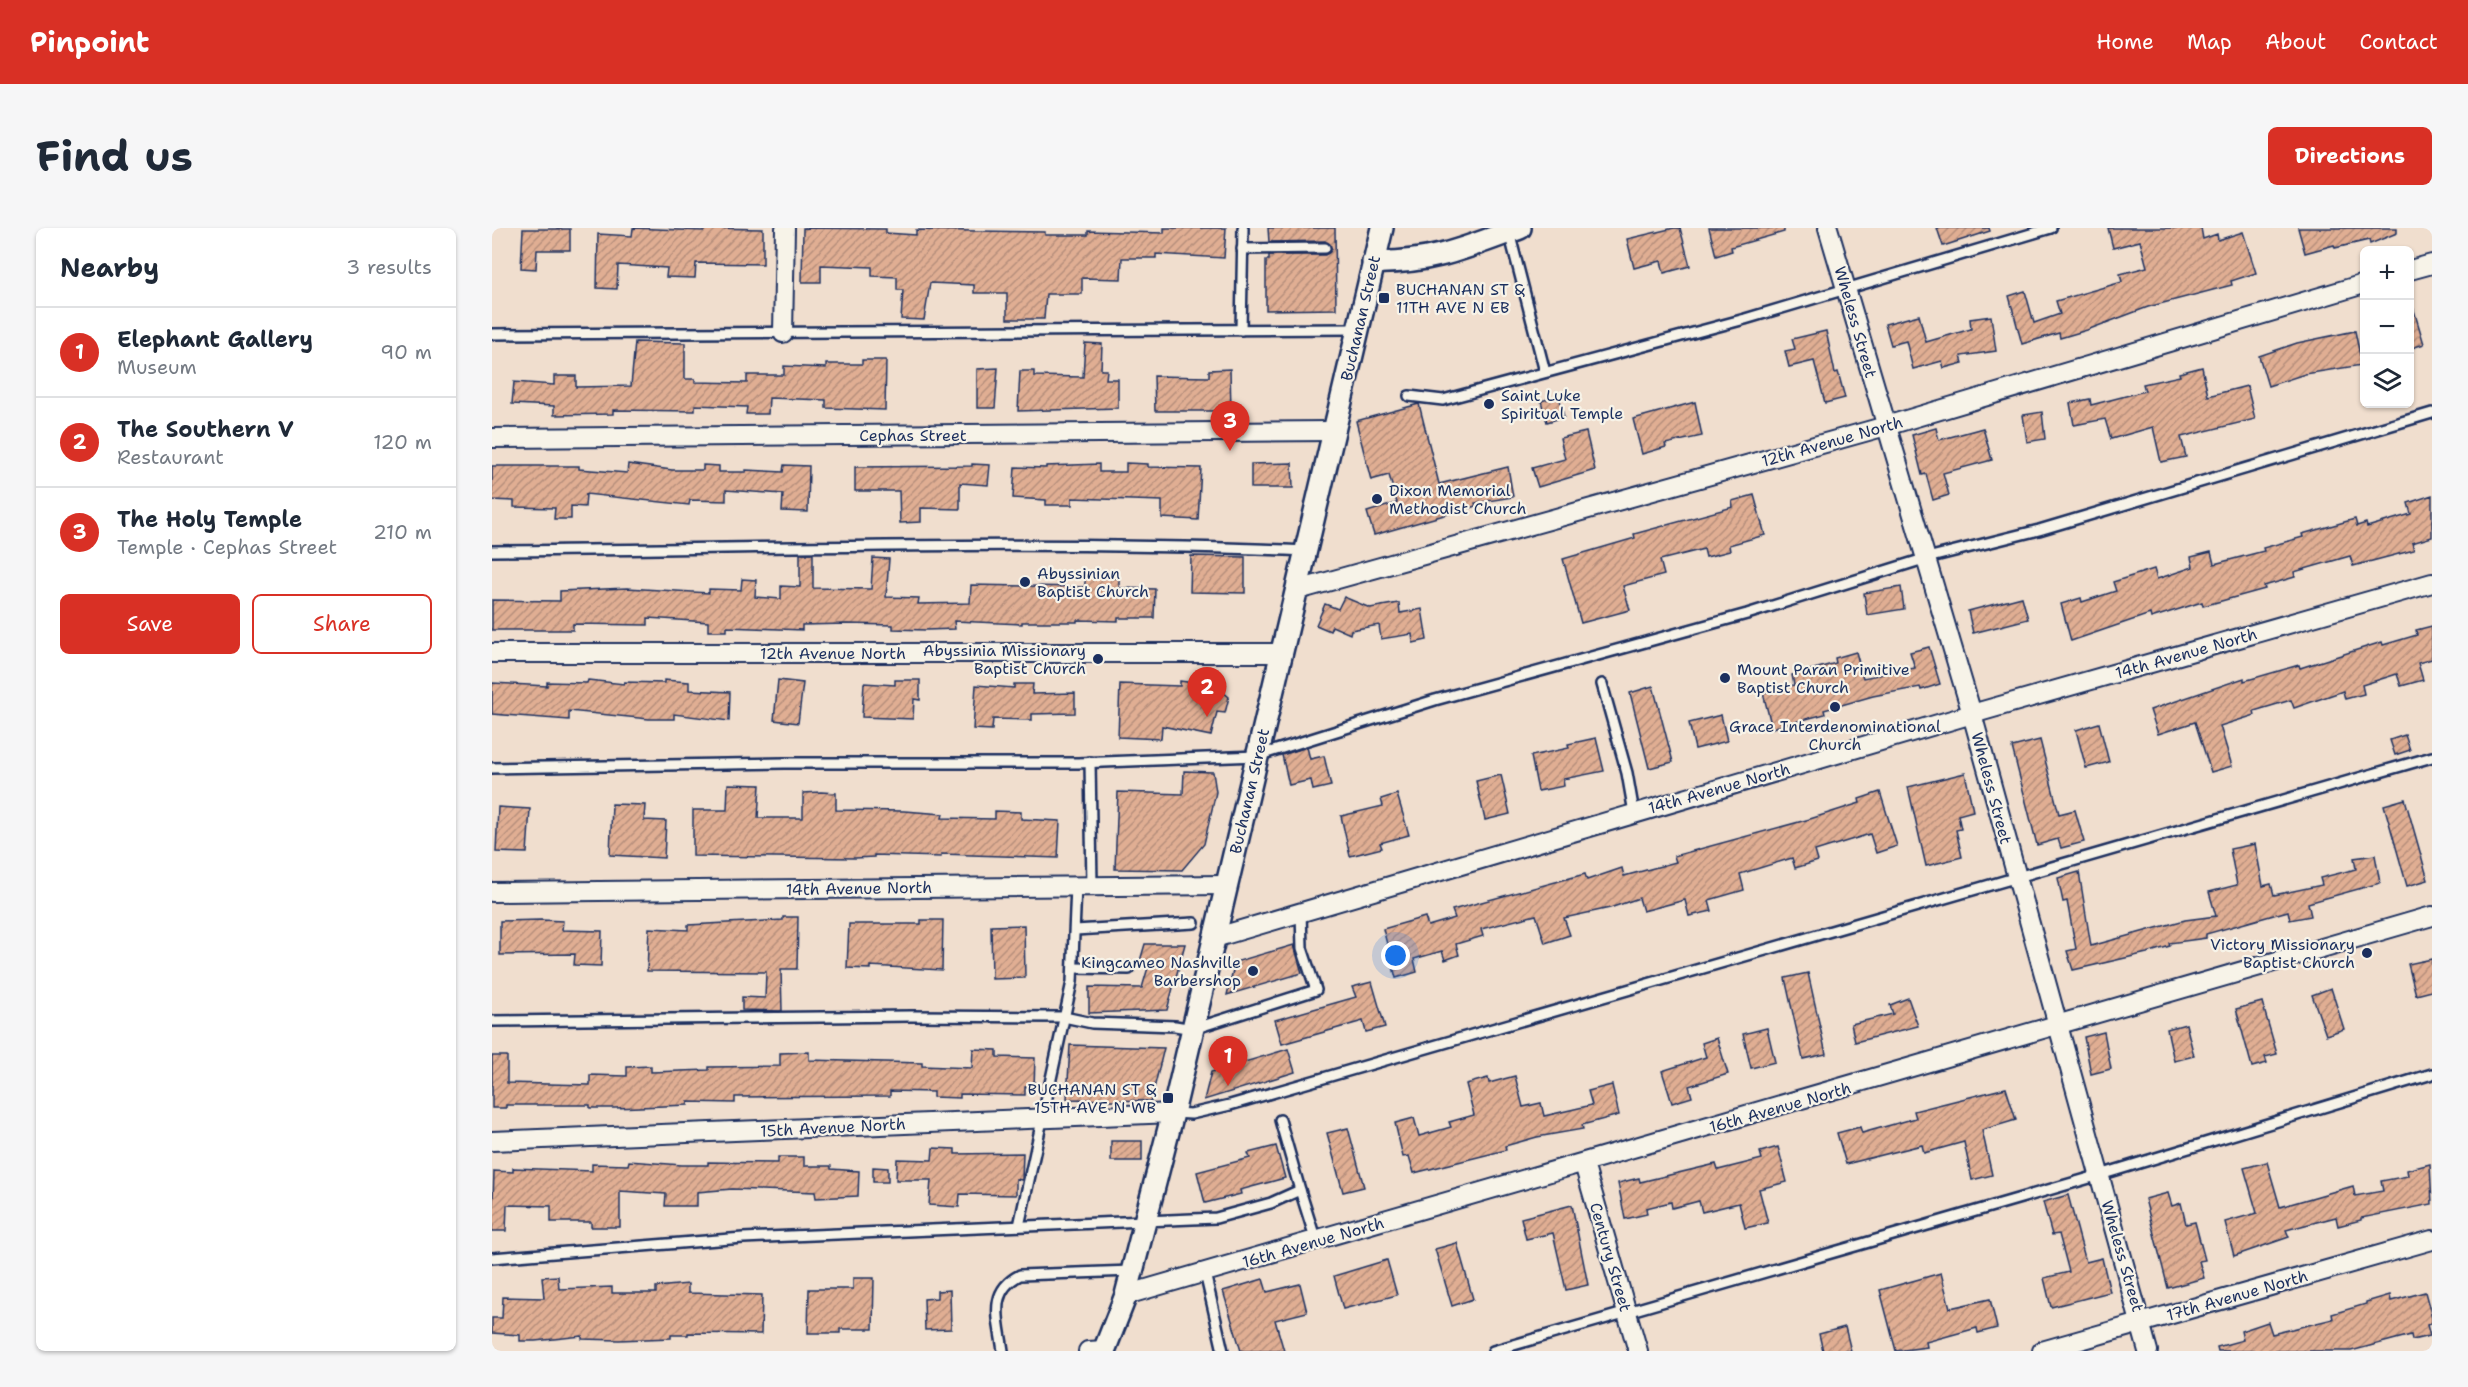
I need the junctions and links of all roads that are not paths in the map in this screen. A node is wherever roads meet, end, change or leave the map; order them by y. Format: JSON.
{"nodes":[{"id":1,"x":785,"y":228,"type":"edge"},
{"id":2,"x":1242,"y":228,"type":"edge"},
{"id":3,"x":1382,"y":228,"type":"edge"},
{"id":4,"x":1828,"y":228,"type":"edge"},
{"id":5,"x":2051,"y":228,"type":"edge"},
{"id":6,"x":1515,"y":230,"type":"edge"},
{"id":7,"x":1325,"y":248,"type":"dead end"},
{"id":8,"x":1242,"y":249,"type":"junction"},
{"id":9,"x":1373,"y":262,"type":"junction"},
{"id":10,"x":2432,"y":264,"type":"edge"},
{"id":11,"x":2414,"y":269,"type":"edge"},
{"id":12,"x":2360,"y":285,"type":"edge"},
{"id":13,"x":1845,"y":288,"type":"junction"},
{"id":14,"x":1358,"y":329,"type":"junction"},
{"id":15,"x":1241,"y":330,"type":"junction"},
{"id":16,"x":783,"y":333,"type":"junction"},
{"id":17,"x":492,"y":334,"type":"edge"},
{"id":18,"x":1545,"y":372,"type":"junction"},
{"id":19,"x":1409,"y":396,"type":"dead end"},
{"id":20,"x":2432,"y":413,"type":"edge"},
{"id":21,"x":1886,"y":426,"type":"junction"},
{"id":22,"x":1334,"y":431,"type":"junction"},
{"id":23,"x":492,"y":438,"type":"edge"},
{"id":24,"x":492,"y":551,"type":"edge"},
{"id":25,"x":1307,"y":551,"type":"junction"},
{"id":26,"x":1927,"y":558,"type":"junction"},
{"id":27,"x":2432,"y":584,"type":"edge"},
{"id":28,"x":1298,"y":590,"type":"junction"},
{"id":29,"x":492,"y":653,"type":"edge"},
{"id":30,"x":1282,"y":653,"type":"junction"},
{"id":31,"x":1602,"y":684,"type":"dead end"},
{"id":32,"x":1972,"y":714,"type":"junction"},
{"id":33,"x":1257,"y":756,"type":"junction"},
{"id":34,"x":2432,"y":757,"type":"edge"},
{"id":35,"x":1090,"y":762,"type":"junction"},
{"id":36,"x":492,"y":768,"type":"edge"},
{"id":37,"x":1634,"y":813,"type":"junction"},
{"id":38,"x":2016,"y":876,"type":"junction"},
{"id":39,"x":1227,"y":885,"type":"junction"},
{"id":40,"x":1084,"y":886,"type":"junction"},
{"id":41,"x":492,"y":892,"type":"edge"},
{"id":42,"x":1301,"y":912,"type":"junction"},
{"id":43,"x":2432,"y":916,"type":"edge"},
{"id":44,"x":1194,"y":923,"type":"dead end"},
{"id":45,"x":1075,"y":930,"type":"junction"},
{"id":46,"x":1214,"y":938,"type":"junction"},
{"id":47,"x":1074,"y":968,"type":"junction"},
{"id":48,"x":1129,"y":969,"type":"dead end"},
{"id":49,"x":1064,"y":1017,"type":"junction"},
{"id":50,"x":492,"y":1021,"type":"edge"},
{"id":51,"x":2058,"y":1026,"type":"junction"},
{"id":52,"x":1193,"y":1029,"type":"junction"},
{"id":53,"x":2432,"y":1074,"type":"edge"},
{"id":54,"x":1173,"y":1113,"type":"junction"},
{"id":55,"x":1044,"y":1117,"type":"junction"},
{"id":56,"x":1280,"y":1120,"type":"dead end"},
{"id":57,"x":492,"y":1141,"type":"edge"},
{"id":58,"x":1584,"y":1164,"type":"junction"},
{"id":59,"x":2100,"y":1175,"type":"junction"},
{"id":60,"x":1300,"y":1190,"type":"junction"},
{"id":61,"x":1146,"y":1219,"type":"junction"},
{"id":62,"x":1019,"y":1226,"type":"junction"},
{"id":63,"x":2432,"y":1240,"type":"edge"},
{"id":64,"x":1316,"y":1241,"type":"junction"},
{"id":65,"x":492,"y":1257,"type":"edge"},
{"id":66,"x":1132,"y":1271,"type":"junction"},
{"id":67,"x":1205,"y":1273,"type":"junction"},
{"id":68,"x":1126,"y":1295,"type":"junction"},
{"id":69,"x":1627,"y":1313,"type":"junction"},
{"id":70,"x":2142,"y":1322,"type":"junction"},
{"id":71,"x":1003,"y":1351,"type":"edge"},
{"id":72,"x":1099,"y":1351,"type":"edge"},
{"id":73,"x":1223,"y":1351,"type":"edge"},
{"id":74,"x":1493,"y":1351,"type":"edge"},
{"id":75,"x":1638,"y":1351,"type":"edge"},
{"id":76,"x":2042,"y":1351,"type":"edge"},
{"id":77,"x":2148,"y":1351,"type":"edge"}],
"edges":[{"from":1,"to":16,"type":"street"},
{"from":2,"to":8,"type":"lane"},
{"from":3,"to":9,"type":"street","name":"Buchanan Street"},
{"from":4,"to":13,"type":"street","name":"Wheless Street"},
{"from":5,"to":13,"type":"lane"},
{"from":6,"to":9,"type":"street"},
{"from":6,"to":18,"type":"lane"},
{"from":7,"to":8,"type":"lane"},
{"from":8,"to":15,"type":"lane"},
{"from":9,"to":14,"type":"street","name":"Buchanan Street"},
{"from":10,"to":11,"type":"street"},
{"from":12,"to":21,"type":"street","name":"12th Avenue North"},
{"from":13,"to":18,"type":"lane"},
{"from":13,"to":21,"type":"street","name":"Wheless Street"},
{"from":14,"to":15,"type":"lane"},
{"from":14,"to":22,"type":"street","name":"Buchanan Street"},
{"from":15,"to":16,"type":"lane"},
{"from":16,"to":17,"type":"lane"},
{"from":18,"to":19,"type":"lane"},
{"from":20,"to":26,"type":"lane"},
{"from":21,"to":26,"type":"street","name":"Wheless Street"},
{"from":21,"to":28,"type":"street","name":"12th Avenue North"},
{"from":22,"to":23,"type":"street","name":"Cephas Street"},
{"from":22,"to":25,"type":"street","name":"Buchanan Street"},
{"from":24,"to":25,"type":"lane"},
{"from":25,"to":28,"type":"street","name":"Buchanan Street"},
{"from":26,"to":32,"type":"street","name":"Wheless Street"},
{"from":26,"to":33,"type":"lane"},
{"from":27,"to":32,"type":"street","name":"14th Avenue North"},
{"from":28,"to":30,"type":"street","name":"Buchanan Street"},
{"from":29,"to":30,"type":"street","name":"12th Avenue North"},
{"from":30,"to":33,"type":"street","name":"Buchanan Street"},
{"from":31,"to":37,"type":"lane"},
{"from":32,"to":37,"type":"street","name":"14th Avenue North"},
{"from":32,"to":38,"type":"street","name":"Wheless Street"},
{"from":33,"to":35,"type":"lane"},
{"from":33,"to":39,"type":"street","name":"Buchanan Street"},
{"from":34,"to":38,"type":"lane"},
{"from":35,"to":36,"type":"lane"},
{"from":35,"to":40,"type":"lane"},
{"from":37,"to":42,"type":"street","name":"14th Avenue North"},
{"from":38,"to":51,"type":"street","name":"Wheless Street"},
{"from":38,"to":54,"type":"lane"},
{"from":39,"to":40,"type":"street","name":"14th Avenue North"},
{"from":39,"to":46,"type":"street","name":"Buchanan Street"},
{"from":40,"to":41,"type":"street","name":"14th Avenue North"},
{"from":40,"to":45,"type":"lane"},
{"from":42,"to":46,"type":"street","name":"14th Avenue North"},
{"from":42,"to":52,"type":"lane"},
{"from":43,"to":51,"type":"street","name":"16th Avenue North"},
{"from":44,"to":45,"type":"lane"},
{"from":45,"to":47,"type":"lane"},
{"from":46,"to":52,"type":"street","name":"Buchanan Street"},
{"from":47,"to":48,"type":"lane"},
{"from":47,"to":49,"type":"lane"},
{"from":49,"to":50,"type":"lane"},
{"from":49,"to":52,"type":"lane"},
{"from":49,"to":55,"type":"lane"},
{"from":51,"to":58,"type":"street","name":"16th Avenue North"},
{"from":51,"to":59,"type":"street","name":"Wheless Street"},
{"from":52,"to":54,"type":"street","name":"Buchanan Street"},
{"from":53,"to":59,"type":"lane"},
{"from":54,"to":55,"type":"street","name":"15th Avenue North"},
{"from":54,"to":61,"type":"street","name":"Buchanan Street"},
{"from":55,"to":57,"type":"street","name":"15th Avenue North"},
{"from":55,"to":62,"type":"lane"},
{"from":56,"to":60,"type":"lane"},
{"from":58,"to":64,"type":"street","name":"16th Avenue North"},
{"from":58,"to":69,"type":"street","name":"Century Street"},
{"from":59,"to":69,"type":"lane"},
{"from":59,"to":70,"type":"street","name":"Wheless Street"},
{"from":60,"to":61,"type":"lane"},
{"from":60,"to":64,"type":"lane"},
{"from":61,"to":62,"type":"lane"},
{"from":61,"to":66,"type":"street","name":"Buchanan Street"},
{"from":62,"to":65,"type":"lane"},
{"from":63,"to":70,"type":"street","name":"17th Avenue North"},
{"from":64,"to":67,"type":"street","name":"16th Avenue North"},
{"from":66,"to":68,"type":"street","name":"Buchanan Street"},
{"from":66,"to":71,"type":"lane"},
{"from":67,"to":68,"type":"street","name":"16th Avenue North"},
{"from":67,"to":73,"type":"lane"},
{"from":68,"to":72,"type":"street","name":"Buchanan Street"},
{"from":69,"to":74,"type":"lane"},
{"from":69,"to":75,"type":"street","name":"Century Street"},
{"from":70,"to":76,"type":"street","name":"17th Avenue North"},
{"from":70,"to":77,"type":"street","name":"Wheless Street"}]}
